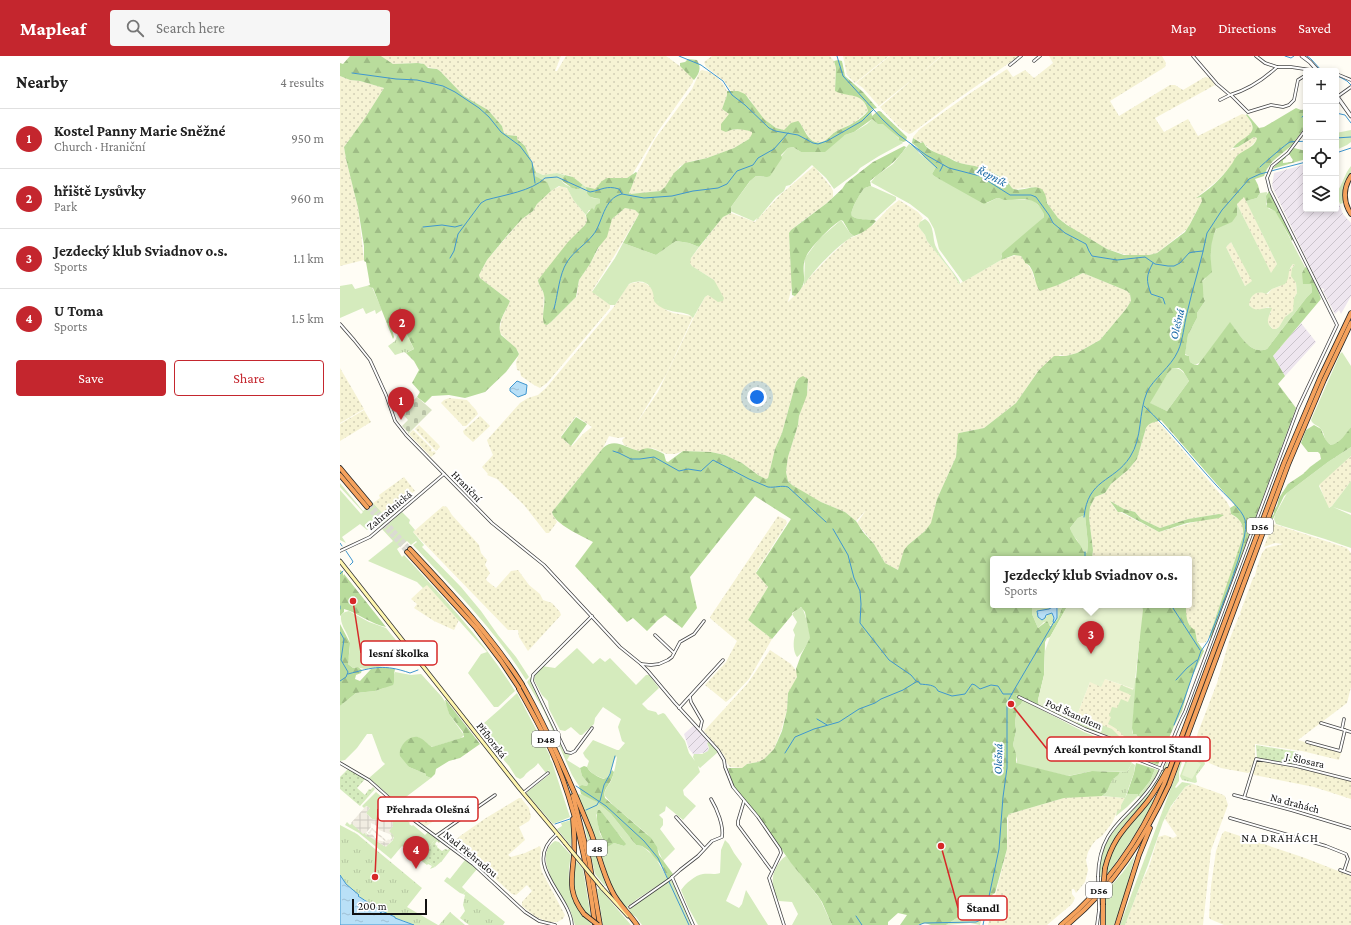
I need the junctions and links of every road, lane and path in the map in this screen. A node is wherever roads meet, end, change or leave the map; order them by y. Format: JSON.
{"nodes":[{"id":1,"x":1021,"y":56,"type":"edge"},
{"id":2,"x":1040,"y":56,"type":"edge"},
{"id":3,"x":1193,"y":56,"type":"edge"},
{"id":4,"x":1256,"y":56,"type":"edge"},
{"id":5,"x":1302,"y":56,"type":"edge"},
{"id":6,"x":1034,"y":61,"type":"dead end"},
{"id":7,"x":1010,"y":65,"type":"dead end"},
{"id":8,"x":1277,"y":67,"type":"junction"},
{"id":9,"x":1303,"y":68,"type":"edge"},
{"id":10,"x":1314,"y":68,"type":"edge"},
{"id":11,"x":1339,"y":76,"type":"edge"},
{"id":12,"x":1303,"y":77,"type":"edge"},
{"id":13,"x":1351,"y":80,"type":"edge"},
{"id":14,"x":1351,"y":87,"type":"edge"},
{"id":15,"x":1230,"y":95,"type":"junction"},
{"id":16,"x":1339,"y":95,"type":"edge"},
{"id":17,"x":1339,"y":99,"type":"edge"},
{"id":18,"x":1220,"y":100,"type":"dead end"},
{"id":19,"x":1351,"y":116,"type":"edge"},
{"id":20,"x":1303,"y":133,"type":"edge"},
{"id":21,"x":1351,"y":176,"type":"edge"},
{"id":22,"x":1351,"y":214,"type":"edge"},
{"id":23,"x":1351,"y":313,"type":"edge"},
{"id":24,"x":1351,"y":323,"type":"edge"},
{"id":25,"x":340,"y":324,"type":"edge"},
{"id":26,"x":340,"y":468,"type":"edge"},
{"id":27,"x":444,"y":474,"type":"junction"},
{"id":28,"x":340,"y":475,"type":"edge"},
{"id":29,"x":409,"y":550,"type":"tunnel mouth"},
{"id":30,"x":340,"y":551,"type":"edge"},
{"id":31,"x":340,"y":561,"type":"edge"},
{"id":32,"x":592,"y":616,"type":"junction"},
{"id":33,"x":704,"y":620,"type":"dead end"},
{"id":34,"x":655,"y":635,"type":"dead end"},
{"id":35,"x":674,"y":653,"type":"junction"},
{"id":36,"x":723,"y":660,"type":"dead end"},
{"id":37,"x":641,"y":664,"type":"junction"},
{"id":38,"x":521,"y":687,"type":"junction"},
{"id":39,"x":690,"y":696,"type":"junction"},
{"id":40,"x":1019,"y":697,"type":"dead end"},
{"id":41,"x":679,"y":708,"type":"junction"},
{"id":42,"x":1344,"y":719,"type":"dead end"},
{"id":43,"x":1321,"y":723,"type":"dead end"},
{"id":44,"x":592,"y":728,"type":"dead end"},
{"id":45,"x":700,"y":730,"type":"junction"},
{"id":46,"x":1344,"y":730,"type":"junction"},
{"id":47,"x":1351,"y":732,"type":"edge"},
{"id":48,"x":1307,"y":742,"type":"dead end"},
{"id":49,"x":1178,"y":746,"type":"junction"},
{"id":50,"x":340,"y":763,"type":"edge"},
{"id":51,"x":563,"y":767,"type":"junction"},
{"id":52,"x":1162,"y":769,"type":"junction"},
{"id":53,"x":548,"y":774,"type":"dead end"},
{"id":54,"x":1351,"y":780,"type":"edge"},
{"id":55,"x":567,"y":791,"type":"junction"},
{"id":56,"x":523,"y":793,"type":"junction"},
{"id":57,"x":495,"y":795,"type":"dead end"},
{"id":58,"x":1234,"y":795,"type":"dead end"},
{"id":59,"x":1244,"y":798,"type":"junction"},
{"id":60,"x":711,"y":799,"type":"dead end"},
{"id":61,"x":744,"y":800,"type":"junction"},
{"id":62,"x":1158,"y":809,"type":"junction"},
{"id":63,"x":676,"y":817,"type":"dead end"},
{"id":64,"x":1230,"y":818,"type":"dead end"},
{"id":65,"x":1351,"y":828,"type":"edge"},
{"id":66,"x":557,"y":834,"type":"junction"},
{"id":67,"x":436,"y":836,"type":"junction"},
{"id":68,"x":704,"y":848,"type":"junction"},
{"id":69,"x":1340,"y":870,"type":"dead end"},
{"id":70,"x":772,"y":871,"type":"junction"},
{"id":71,"x":1344,"y":871,"type":"junction"},
{"id":72,"x":1351,"y":874,"type":"edge"},
{"id":73,"x":672,"y":877,"type":"junction"},
{"id":74,"x":630,"y":907,"type":"dead end"},
{"id":75,"x":556,"y":925,"type":"edge"},
{"id":76,"x":572,"y":925,"type":"edge"},
{"id":77,"x":598,"y":925,"type":"edge"},
{"id":78,"x":637,"y":925,"type":"edge"},
{"id":79,"x":693,"y":925,"type":"edge"},
{"id":80,"x":784,"y":925,"type":"edge"},
{"id":81,"x":1061,"y":925,"type":"edge"},
{"id":82,"x":1067,"y":925,"type":"edge"},
{"id":83,"x":1097,"y":925,"type":"edge"},
{"id":84,"x":1104,"y":925,"type":"edge"},
{"id":85,"x":1117,"y":925,"type":"edge"}],
"edges":[{"from":1,"to":7,"type":"street"},
{"from":2,"to":6,"type":"street"},
{"from":3,"to":15,"type":"street"},
{"from":4,"to":8,"type":"street"},
{"from":5,"to":10,"type":"street"},
{"from":8,"to":9,"type":"street"},
{"from":8,"to":15,"type":"street"},
{"from":11,"to":13,"type":"street"},
{"from":12,"to":15,"type":"street"},
{"from":14,"to":16,"type":"street"},
{"from":15,"to":18,"type":"street"},
{"from":17,"to":19,"type":"street"},
{"from":20,"to":52,"type":"street"},
{"from":21,"to":22,"type":"highway"},
{"from":23,"to":49,"type":"highway","number":"D56"},
{"from":24,"to":62,"type":"highway","number":"D56"},
{"from":25,"to":27,"type":"street","name":"Hraniční"},
{"from":26,"to":28,"type":"highway"},
{"from":27,"to":30,"type":"street","name":"Zahradnická"},
{"from":27,"to":32,"type":"street","name":"Hraniční"},
{"from":29,"to":38,"type":"highway","number":"D48"},
{"from":31,"to":56,"type":"main road","name":"Příborská"},
{"from":32,"to":37,"type":"street","name":"Hraniční"},
{"from":32,"to":44,"type":"street"},
{"from":33,"to":35,"type":"street"},
{"from":34,"to":35,"type":"street"},
{"from":35,"to":37,"type":"street"},
{"from":36,"to":39,"type":"street"},
{"from":37,"to":41,"type":"street"},
{"from":38,"to":51,"type":"highway","number":"D48"},
{"from":38,"to":55,"type":"highway","number":"D48"},
{"from":39,"to":41,"type":"street"},
{"from":39,"to":45,"type":"street"},
{"from":40,"to":52,"type":"street","name":"Pod Štandlem"},
{"from":41,"to":45,"type":"street"},
{"from":42,"to":46,"type":"street"},
{"from":43,"to":46,"type":"street"},
{"from":45,"to":61,"type":"street"},
{"from":46,"to":47,"type":"street"},
{"from":46,"to":48,"type":"street"},
{"from":49,"to":81,"type":"highway","number":"D56"},
{"from":49,"to":84,"type":"highway","bridge":true},
{"from":50,"to":67,"type":"street","name":"Nad Přehradou"},
{"from":51,"to":77,"type":"highway","number":"D48"},
{"from":51,"to":78,"type":"highway","number":"48"},
{"from":52,"to":83,"type":"street","bridge":true},
{"from":53,"to":56,"type":"street"},
{"from":54,"to":59,"type":"street","name":"J. Šlosara"},
{"from":55,"to":77,"type":"highway","number":"D48"},
{"from":55,"to":77,"type":"highway","bridge":true},
{"from":56,"to":66,"type":"main road","name":"Příborská"},
{"from":57,"to":67,"type":"street"},
{"from":58,"to":59,"type":"street","name":"Na drahách"},
{"from":59,"to":65,"type":"street","name":"Na drahách"},
{"from":60,"to":68,"type":"street"},
{"from":61,"to":70,"type":"street"},
{"from":61,"to":70,"type":"street"},
{"from":62,"to":82,"type":"highway","number":"D56"},
{"from":62,"to":85,"type":"highway"},
{"from":63,"to":68,"type":"street"},
{"from":64,"to":71,"type":"street"},
{"from":66,"to":76,"type":"street"},
{"from":66,"to":78,"type":"main road","name":"Příborská","bridge":true},
{"from":67,"to":75,"type":"street","name":"Nad Přehradou"},
{"from":68,"to":73,"type":"street"},
{"from":69,"to":71,"type":"street"},
{"from":70,"to":80,"type":"street"},
{"from":71,"to":72,"type":"street"},
{"from":73,"to":74,"type":"street"},
{"from":73,"to":79,"type":"street"}]}
